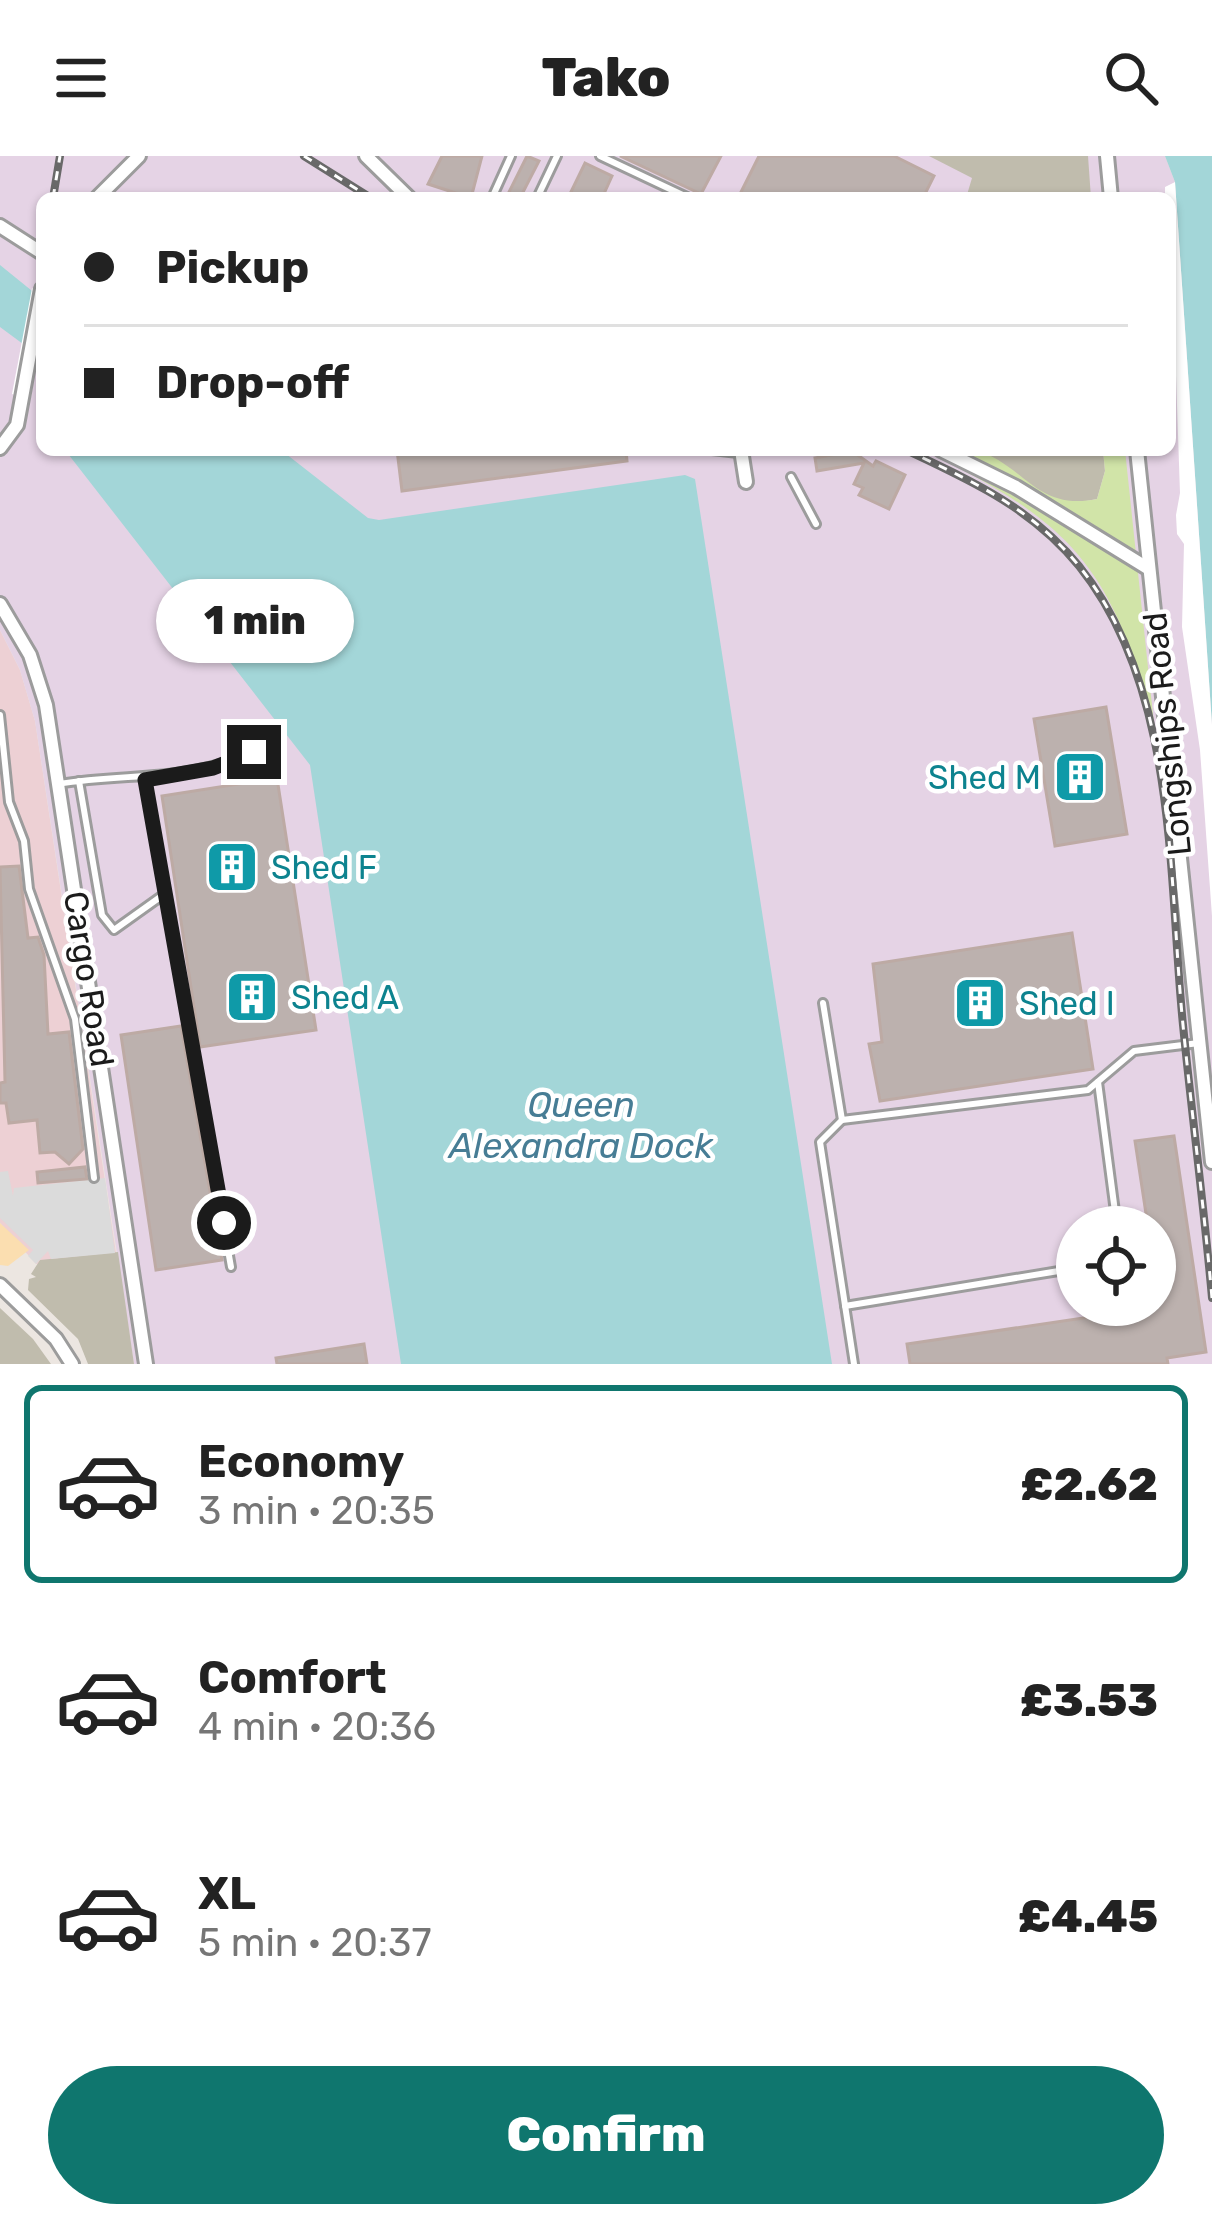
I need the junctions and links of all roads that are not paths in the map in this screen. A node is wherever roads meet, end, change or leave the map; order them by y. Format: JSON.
{"nodes":[{"id":1,"x":140,"y":156,"type":"edge"},
{"id":2,"x":365,"y":156,"type":"edge"},
{"id":3,"x":511,"y":156,"type":"edge"},
{"id":4,"x":556,"y":156,"type":"edge"},
{"id":5,"x":600,"y":156,"type":"edge"},
{"id":6,"x":1107,"y":156,"type":"edge"},
{"id":7,"x":103,"y":192,"type":"edge"},
{"id":8,"x":403,"y":192,"type":"edge"},
{"id":9,"x":495,"y":192,"type":"edge"},
{"id":10,"x":540,"y":192,"type":"edge"},
{"id":11,"x":676,"y":192,"type":"edge"},
{"id":12,"x":1111,"y":192,"type":"edge"},
{"id":13,"x":0,"y":226,"type":"edge"},
{"id":14,"x":36,"y":249,"type":"edge"},
{"id":15,"x":36,"y":321,"type":"edge"},
{"id":16,"x":0,"y":448,"type":"edge"},
{"id":17,"x":742,"y":456,"type":"edge"},
{"id":18,"x":953,"y":456,"type":"edge"},
{"id":19,"x":1138,"y":456,"type":"edge"},
{"id":20,"x":791,"y":477,"type":"dead end"},
{"id":21,"x":746,"y":482,"type":"dead end"},
{"id":22,"x":815,"y":524,"type":"dead end"},
{"id":23,"x":1149,"y":569,"type":"junction"},
{"id":24,"x":0,"y":604,"type":"edge"},
{"id":25,"x":0,"y":715,"type":"edge"},
{"id":26,"x":254,"y":752,"type":"dead end"},
{"id":27,"x":145,"y":780,"type":"junction"},
{"id":28,"x":79,"y":781,"type":"junction"},
{"id":29,"x":58,"y":784,"type":"junction"},
{"id":30,"x":163,"y":895,"type":"junction"},
{"id":31,"x":823,"y":1003,"type":"dead end"},
{"id":32,"x":1199,"y":1043,"type":"junction"},
{"id":33,"x":1098,"y":1082,"type":"junction"},
{"id":34,"x":842,"y":1120,"type":"junction"},
{"id":35,"x":1212,"y":1162,"type":"edge"},
{"id":36,"x":94,"y":1178,"type":"dead end"},
{"id":37,"x":1114,"y":1206,"type":"edge"},
{"id":38,"x":231,"y":1267,"type":"dead end"},
{"id":39,"x":1056,"y":1271,"type":"edge"},
{"id":40,"x":0,"y":1285,"type":"edge"},
{"id":41,"x":845,"y":1306,"type":"junction"},
{"id":42,"x":72,"y":1364,"type":"edge"},
{"id":43,"x":146,"y":1364,"type":"edge"},
{"id":44,"x":854,"y":1364,"type":"edge"}],
"edges":[{"from":1,"to":7,"type":"street"},
{"from":2,"to":8,"type":"street"},
{"from":3,"to":9,"type":"lane"},
{"from":4,"to":10,"type":"lane"},
{"from":5,"to":11,"type":"lane"},
{"from":6,"to":12,"type":"street"},
{"from":13,"to":14,"type":"street"},
{"from":15,"to":16,"type":"street"},
{"from":17,"to":21,"type":"street"},
{"from":18,"to":23,"type":"street"},
{"from":19,"to":23,"type":"street","name":"Longships Road"},
{"from":20,"to":22,"type":"lane"},
{"from":23,"to":32,"type":"street","name":"Longships Road"},
{"from":24,"to":29,"type":"street","name":"Cargo Road"},
{"from":25,"to":36,"type":"lane"},
{"from":26,"to":27,"type":"lane"},
{"from":27,"to":28,"type":"lane"},
{"from":27,"to":30,"type":"lane"},
{"from":28,"to":29,"type":"lane"},
{"from":28,"to":30,"type":"lane"},
{"from":29,"to":43,"type":"street","name":"Cargo Road"},
{"from":30,"to":38,"type":"lane"},
{"from":31,"to":34,"type":"lane"},
{"from":32,"to":33,"type":"lane"},
{"from":32,"to":35,"type":"street","name":"Longships Road"},
{"from":33,"to":34,"type":"lane"},
{"from":33,"to":37,"type":"lane"},
{"from":34,"to":41,"type":"lane"},
{"from":39,"to":41,"type":"lane"},
{"from":40,"to":42,"type":"street"},
{"from":41,"to":44,"type":"lane"}]}
